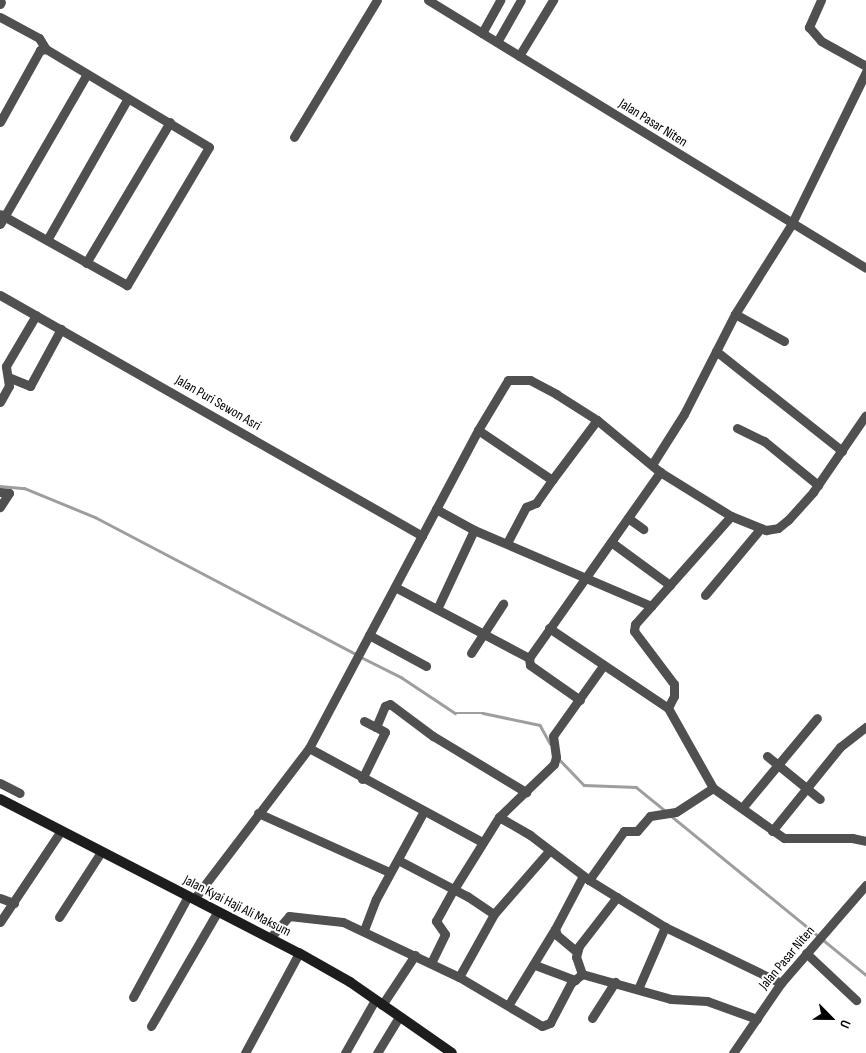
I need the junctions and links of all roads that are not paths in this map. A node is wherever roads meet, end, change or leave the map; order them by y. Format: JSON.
{"nodes":[{"id":1,"x":378,"y":0,"type":"edge"},
{"id":2,"x":428,"y":0,"type":"edge"},
{"id":3,"x":500,"y":0,"type":"edge"},
{"id":4,"x":521,"y":0,"type":"edge"},
{"id":5,"x":552,"y":0,"type":"edge"},
{"id":6,"x":821,"y":0,"type":"edge"},
{"id":7,"x":0,"y":17,"type":"edge"},
{"id":8,"x":482,"y":33,"type":"junction"},
{"id":9,"x":497,"y":42,"type":"junction"},
{"id":10,"x":46,"y":49,"type":"junction"},
{"id":11,"x":520,"y":56,"type":"junction"},
{"id":12,"x":866,"y":66,"type":"edge"},
{"id":13,"x":866,"y":72,"type":"edge"},
{"id":14,"x":87,"y":74,"type":"junction"},
{"id":15,"x":128,"y":98,"type":"junction"},
{"id":16,"x":0,"y":122,"type":"edge"},
{"id":17,"x":170,"y":122,"type":"junction"},
{"id":18,"x":294,"y":137,"type":"dead end"},
{"id":19,"x":1,"y":218,"type":"edge"},
{"id":20,"x":792,"y":225,"type":"junction"},
{"id":21,"x":47,"y":240,"type":"junction"},
{"id":22,"x":86,"y":263,"type":"junction"},
{"id":23,"x":866,"y":268,"type":"edge"},
{"id":24,"x":0,"y":295,"type":"edge"},
{"id":25,"x":735,"y":314,"type":"junction"},
{"id":26,"x":36,"y":315,"type":"junction"},
{"id":27,"x":60,"y":329,"type":"junction"},
{"id":28,"x":784,"y":341,"type":"dead end"},
{"id":29,"x":716,"y":351,"type":"junction"},
{"id":30,"x":8,"y":377,"type":"junction"},
{"id":31,"x":0,"y":402,"type":"edge"},
{"id":32,"x":866,"y":415,"type":"edge"},
{"id":33,"x":597,"y":420,"type":"junction"},
{"id":34,"x":737,"y":428,"type":"dead end"},
{"id":35,"x":478,"y":430,"type":"junction"},
{"id":36,"x":842,"y":451,"type":"junction"},
{"id":37,"x":653,"y":463,"type":"junction"},
{"id":38,"x":660,"y":472,"type":"junction"},
{"id":39,"x":554,"y":479,"type":"junction"},
{"id":40,"x":818,"y":485,"type":"junction"},
{"id":41,"x":0,"y":492,"type":"edge"},
{"id":42,"x":0,"y":507,"type":"edge"},
{"id":43,"x":436,"y":509,"type":"junction"},
{"id":44,"x":731,"y":516,"type":"junction"},
{"id":45,"x":628,"y":518,"type":"junction"},
{"id":46,"x":761,"y":528,"type":"junction"},
{"id":47,"x":643,"y":529,"type":"dead end"},
{"id":48,"x":474,"y":530,"type":"junction"},
{"id":49,"x":422,"y":536,"type":"junction"},
{"id":50,"x":611,"y":542,"type":"junction"},
{"id":51,"x":507,"y":543,"type":"junction"},
{"id":52,"x":586,"y":576,"type":"junction"},
{"id":53,"x":670,"y":585,"type":"junction"},
{"id":54,"x":395,"y":587,"type":"junction"},
{"id":55,"x":705,"y":595,"type":"dead end"},
{"id":56,"x":503,"y":604,"type":"dead end"},
{"id":57,"x":651,"y":606,"type":"junction"},
{"id":58,"x":437,"y":609,"type":"junction"},
{"id":59,"x":549,"y":628,"type":"junction"},
{"id":60,"x":482,"y":633,"type":"junction"},
{"id":61,"x":369,"y":636,"type":"junction"},
{"id":62,"x":471,"y":654,"type":"dead end"},
{"id":63,"x":529,"y":658,"type":"junction"},
{"id":64,"x":426,"y":666,"type":"dead end"},
{"id":65,"x":603,"y":666,"type":"junction"},
{"id":66,"x":580,"y":700,"type":"junction"},
{"id":67,"x":668,"y":708,"type":"junction"},
{"id":68,"x":817,"y":718,"type":"dead end"},
{"id":69,"x":364,"y":721,"type":"dead end"},
{"id":70,"x":376,"y":727,"type":"junction"},
{"id":71,"x":866,"y":727,"type":"edge"},
{"id":72,"x":309,"y":748,"type":"junction"},
{"id":73,"x":767,"y":756,"type":"dead end"},
{"id":74,"x":779,"y":765,"type":"junction"},
{"id":75,"x":362,"y":779,"type":"junction"},
{"id":76,"x":0,"y":783,"type":"edge"},
{"id":77,"x":713,"y":788,"type":"junction"},
{"id":78,"x":806,"y":788,"type":"junction"},
{"id":79,"x":526,"y":792,"type":"junction"},
{"id":80,"x":20,"y":793,"type":"dead end"},
{"id":81,"x":0,"y":799,"type":"edge"},
{"id":82,"x":820,"y":799,"type":"dead end"},
{"id":83,"x":742,"y":808,"type":"junction"},
{"id":84,"x":424,"y":811,"type":"junction"},
{"id":85,"x":258,"y":813,"type":"junction"},
{"id":86,"x":499,"y":817,"type":"junction"},
{"id":87,"x":772,"y":831,"type":"junction"},
{"id":88,"x":60,"y":832,"type":"junction"},
{"id":89,"x":866,"y":841,"type":"edge"},
{"id":90,"x":482,"y":842,"type":"junction"},
{"id":91,"x":101,"y":852,"type":"junction"},
{"id":92,"x":549,"y":852,"type":"junction"},
{"id":93,"x":398,"y":860,"type":"junction"},
{"id":94,"x":390,"y":872,"type":"junction"},
{"id":95,"x":586,"y":878,"type":"junction"},
{"id":96,"x":866,"y":885,"type":"edge"},
{"id":97,"x":454,"y":889,"type":"junction"},
{"id":98,"x":617,"y":897,"type":"junction"},
{"id":99,"x":0,"y":898,"type":"edge"},
{"id":100,"x":191,"y":898,"type":"junction"},
{"id":101,"x":14,"y":903,"type":"junction"},
{"id":102,"x":218,"y":911,"type":"junction"},
{"id":103,"x":494,"y":914,"type":"junction"},
{"id":104,"x":59,"y":917,"type":"dead end"},
{"id":105,"x":0,"y":922,"type":"edge"},
{"id":106,"x":665,"y":927,"type":"junction"},
{"id":107,"x":554,"y":929,"type":"junction"},
{"id":108,"x":364,"y":930,"type":"junction"},
{"id":109,"x":270,"y":938,"type":"junction"},
{"id":110,"x":577,"y":952,"type":"junction"},
{"id":111,"x":299,"y":953,"type":"junction"},
{"id":112,"x":806,"y":953,"type":"junction"},
{"id":113,"x":415,"y":955,"type":"junction"},
{"id":114,"x":431,"y":963,"type":"junction"},
{"id":115,"x":535,"y":965,"type":"junction"},
{"id":116,"x":459,"y":977,"type":"junction"},
{"id":117,"x":578,"y":977,"type":"junction"},
{"id":118,"x":615,"y":982,"type":"junction"},
{"id":119,"x":781,"y":983,"type":"junction"},
{"id":120,"x":638,"y":989,"type":"junction"},
{"id":121,"x":133,"y":997,"type":"dead end"},
{"id":122,"x":856,"y":1000,"type":"dead end"},
{"id":123,"x":379,"y":1003,"type":"junction"},
{"id":124,"x":510,"y":1004,"type":"junction"},
{"id":125,"x":399,"y":1017,"type":"junction"},
{"id":126,"x":592,"y":1018,"type":"dead end"},
{"id":127,"x":757,"y":1019,"type":"junction"},
{"id":128,"x":151,"y":1026,"type":"dead end"},
{"id":129,"x":245,"y":1053,"type":"edge"},
{"id":130,"x":344,"y":1053,"type":"edge"},
{"id":131,"x":376,"y":1053,"type":"edge"},
{"id":132,"x":452,"y":1053,"type":"edge"},
{"id":133,"x":733,"y":1053,"type":"edge"}],
"edges":[{"from":1,"to":18,"type":"street"},
{"from":2,"to":8,"type":"street","name":"Jalan Pasar Niten"},
{"from":3,"to":8,"type":"street"},
{"from":4,"to":9,"type":"street"},
{"from":5,"to":11,"type":"street"},
{"from":6,"to":12,"type":"street"},
{"from":7,"to":10,"type":"street"},
{"from":8,"to":9,"type":"street","name":"Jalan Pasar Niten"},
{"from":9,"to":11,"type":"street","name":"Jalan Pasar Niten"},
{"from":10,"to":14,"type":"street"},
{"from":10,"to":16,"type":"street"},
{"from":11,"to":20,"type":"street","name":"Jalan Pasar Niten"},
{"from":13,"to":20,"type":"street"},
{"from":14,"to":15,"type":"street"},
{"from":14,"to":19,"type":"street"},
{"from":15,"to":17,"type":"street"},
{"from":15,"to":21,"type":"street"},
{"from":17,"to":22,"type":"street"},
{"from":17,"to":22,"type":"street"},
{"from":19,"to":21,"type":"street"},
{"from":20,"to":23,"type":"street","name":"Jalan Pasar Niten"},
{"from":20,"to":25,"type":"street"},
{"from":21,"to":22,"type":"street"},
{"from":24,"to":26,"type":"street","name":"Jalan Puri Sewon Asri"},
{"from":25,"to":28,"type":"street"},
{"from":25,"to":29,"type":"street"},
{"from":26,"to":27,"type":"street","name":"Jalan Puri Sewon Asri"},
{"from":26,"to":30,"type":"street"},
{"from":27,"to":30,"type":"street"},
{"from":27,"to":49,"type":"street","name":"Jalan Puri Sewon Asri"},
{"from":29,"to":36,"type":"street"},
{"from":29,"to":37,"type":"street"},
{"from":30,"to":31,"type":"street"},
{"from":32,"to":36,"type":"street"},
{"from":33,"to":35,"type":"street"},
{"from":33,"to":37,"type":"street"},
{"from":33,"to":39,"type":"street"},
{"from":34,"to":40,"type":"street"},
{"from":35,"to":39,"type":"street"},
{"from":35,"to":43,"type":"street"},
{"from":36,"to":40,"type":"street"},
{"from":37,"to":38,"type":"street"},
{"from":38,"to":44,"type":"street"},
{"from":38,"to":45,"type":"street"},
{"from":39,"to":51,"type":"street"},
{"from":40,"to":46,"type":"street"},
{"from":41,"to":42,"type":"street"},
{"from":43,"to":48,"type":"street"},
{"from":43,"to":49,"type":"street"},
{"from":44,"to":46,"type":"street"},
{"from":44,"to":53,"type":"street"},
{"from":45,"to":47,"type":"street"},
{"from":45,"to":50,"type":"street"},
{"from":46,"to":55,"type":"street"},
{"from":48,"to":51,"type":"street"},
{"from":48,"to":58,"type":"street"},
{"from":49,"to":54,"type":"street"},
{"from":50,"to":52,"type":"street"},
{"from":50,"to":53,"type":"street"},
{"from":51,"to":52,"type":"street"},
{"from":52,"to":57,"type":"street"},
{"from":52,"to":59,"type":"street"},
{"from":53,"to":57,"type":"street"},
{"from":54,"to":58,"type":"street"},
{"from":54,"to":61,"type":"street"},
{"from":56,"to":60,"type":"street"},
{"from":57,"to":67,"type":"street"},
{"from":58,"to":60,"type":"street"},
{"from":59,"to":63,"type":"street"},
{"from":59,"to":65,"type":"street"},
{"from":60,"to":62,"type":"street"},
{"from":60,"to":63,"type":"street"},
{"from":61,"to":64,"type":"street"},
{"from":61,"to":72,"type":"street"},
{"from":63,"to":66,"type":"street"},
{"from":65,"to":66,"type":"street"},
{"from":65,"to":67,"type":"street"},
{"from":66,"to":79,"type":"street"},
{"from":67,"to":77,"type":"street"},
{"from":68,"to":74,"type":"street"},
{"from":69,"to":70,"type":"street"},
{"from":70,"to":75,"type":"street"},
{"from":70,"to":79,"type":"street"},
{"from":71,"to":78,"type":"street"},
{"from":72,"to":75,"type":"street"},
{"from":72,"to":85,"type":"street"},
{"from":73,"to":74,"type":"street"},
{"from":74,"to":78,"type":"street"},
{"from":74,"to":83,"type":"street"},
{"from":75,"to":84,"type":"street"},
{"from":76,"to":80,"type":"street"},
{"from":77,"to":83,"type":"street"},
{"from":77,"to":95,"type":"street"},
{"from":78,"to":82,"type":"street"},
{"from":78,"to":87,"type":"street"},
{"from":79,"to":86,"type":"street"},
{"from":81,"to":88,"type":"street","name":"Jalan Kyai Haji Ali Maksum"},
{"from":83,"to":87,"type":"street"},
{"from":84,"to":90,"type":"street"},
{"from":84,"to":93,"type":"street"},
{"from":85,"to":94,"type":"street"},
{"from":85,"to":100,"type":"street"},
{"from":86,"to":90,"type":"street"},
{"from":86,"to":92,"type":"street"},
{"from":87,"to":89,"type":"street"},
{"from":88,"to":91,"type":"street","name":"Jalan Kyai Haji Ali Maksum"},
{"from":88,"to":101,"type":"street"},
{"from":90,"to":97,"type":"street"},
{"from":91,"to":100,"type":"street","name":"Jalan Kyai Haji Ali Maksum"},
{"from":91,"to":104,"type":"street"},
{"from":92,"to":95,"type":"street"},
{"from":92,"to":103,"type":"street"},
{"from":93,"to":94,"type":"street"},
{"from":93,"to":97,"type":"street"},
{"from":94,"to":108,"type":"street"},
{"from":95,"to":98,"type":"street"},
{"from":95,"to":107,"type":"street"},
{"from":96,"to":112,"type":"street","name":"Jalan Pasar Niten"},
{"from":97,"to":103,"type":"street"},
{"from":97,"to":114,"type":"street"},
{"from":98,"to":106,"type":"street"},
{"from":98,"to":110,"type":"street"},
{"from":99,"to":101,"type":"street"},
{"from":100,"to":102,"type":"street","name":"Jalan Kyai Haji Ali Maksum"},
{"from":100,"to":121,"type":"street"},
{"from":101,"to":105,"type":"street"},
{"from":102,"to":109,"type":"street","name":"Jalan Kyai Haji Ali Maksum"},
{"from":102,"to":128,"type":"street"},
{"from":103,"to":116,"type":"street"},
{"from":106,"to":119,"type":"street"},
{"from":106,"to":120,"type":"street"},
{"from":107,"to":110,"type":"street"},
{"from":107,"to":115,"type":"street"},
{"from":108,"to":109,"type":"street"},
{"from":108,"to":113,"type":"street"},
{"from":109,"to":111,"type":"street","name":"Jalan Kyai Haji Ali Maksum"},
{"from":110,"to":117,"type":"street"},
{"from":111,"to":123,"type":"street","name":"Jalan Kyai Haji Ali Maksum"},
{"from":111,"to":129,"type":"street"},
{"from":112,"to":119,"type":"street","name":"Jalan Pasar Niten"},
{"from":112,"to":122,"type":"street"},
{"from":113,"to":114,"type":"street"},
{"from":113,"to":123,"type":"street"},
{"from":114,"to":116,"type":"street"},
{"from":115,"to":117,"type":"street"},
{"from":115,"to":124,"type":"street"},
{"from":116,"to":124,"type":"street"},
{"from":117,"to":118,"type":"street"},
{"from":117,"to":124,"type":"street"},
{"from":118,"to":120,"type":"street"},
{"from":118,"to":126,"type":"street"},
{"from":119,"to":127,"type":"street","name":"Jalan Pasar Niten"},
{"from":120,"to":127,"type":"street"},
{"from":123,"to":125,"type":"street","name":"Jalan Kyai Haji Ali Maksum"},
{"from":123,"to":130,"type":"street"},
{"from":125,"to":131,"type":"street"},
{"from":125,"to":132,"type":"street","name":"Jalan Kyai Haji Ali Maksum"},
{"from":127,"to":133,"type":"street","name":"Jalan Pasar Niten"}]}
